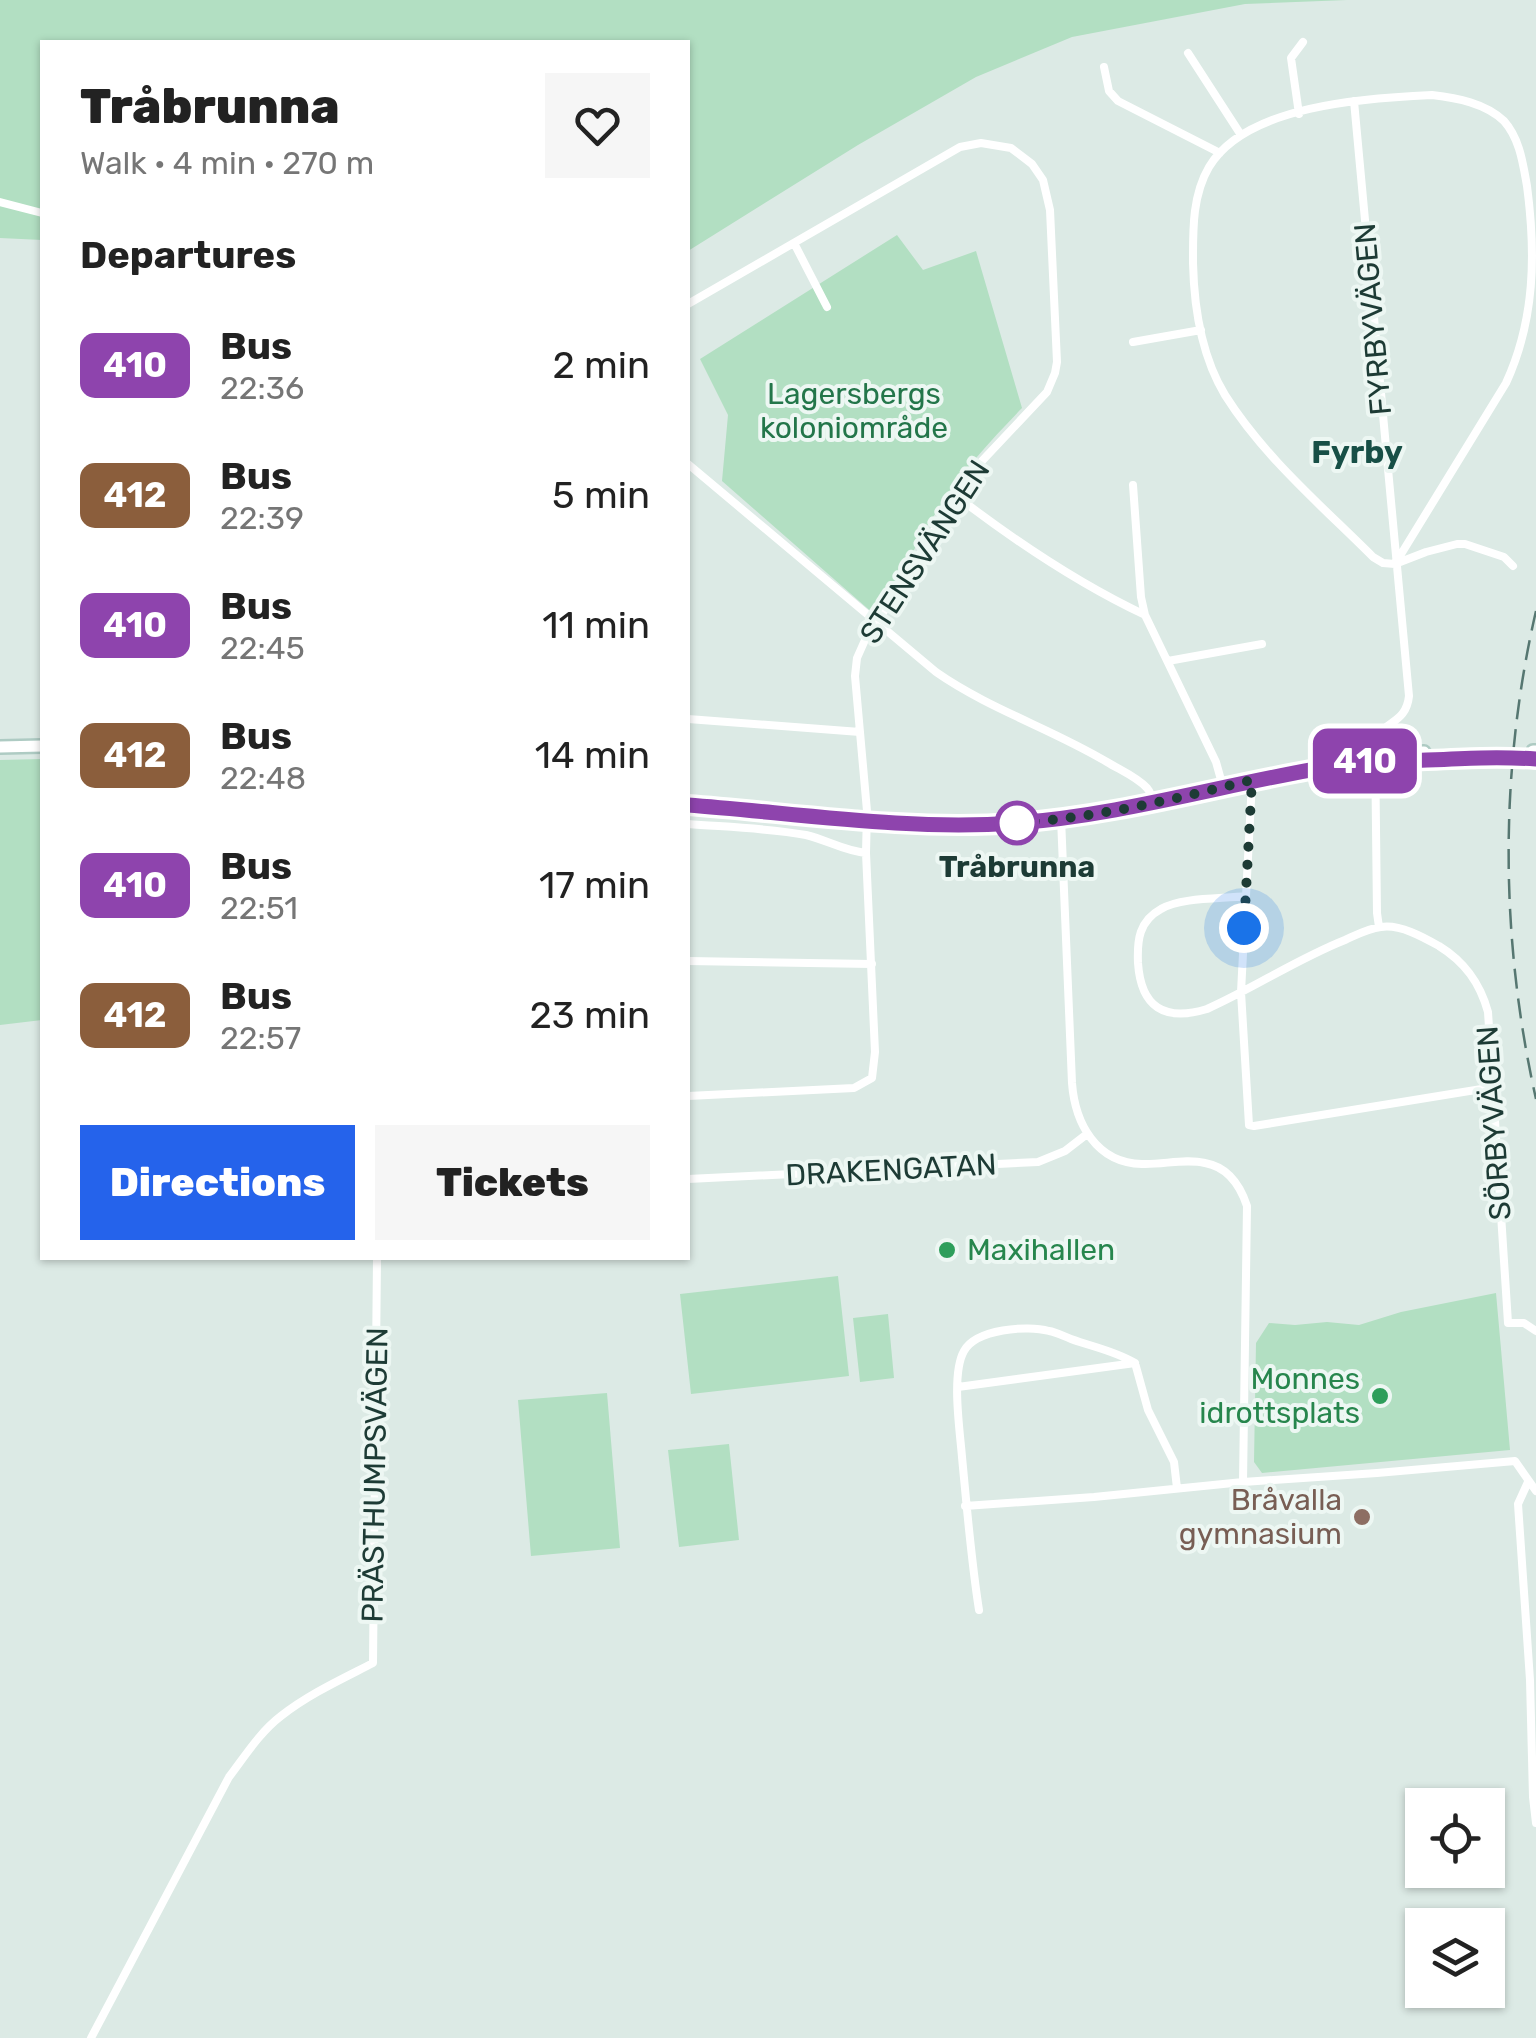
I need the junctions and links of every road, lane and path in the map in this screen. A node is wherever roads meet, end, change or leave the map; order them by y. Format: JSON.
{"nodes":[{"id":1,"x":1302,"y":42,"type":"dead end"},
{"id":2,"x":1188,"y":53,"type":"dead end"},
{"id":3,"x":1104,"y":68,"type":"dead end"},
{"id":4,"x":1354,"y":102,"type":"junction"},
{"id":5,"x":1299,"y":114,"type":"junction"},
{"id":6,"x":1241,"y":135,"type":"junction"},
{"id":7,"x":1220,"y":152,"type":"junction"},
{"id":8,"x":0,"y":202,"type":"edge"},
{"id":9,"x":40,"y":212,"type":"edge"},
{"id":10,"x":794,"y":243,"type":"junction"},
{"id":11,"x":690,"y":303,"type":"edge"},
{"id":12,"x":827,"y":308,"type":"dead end"},
{"id":13,"x":1201,"y":330,"type":"junction"},
{"id":14,"x":1133,"y":342,"type":"dead end"},
{"id":15,"x":690,"y":466,"type":"edge"},
{"id":16,"x":1133,"y":485,"type":"dead end"},
{"id":17,"x":956,"y":495,"type":"junction"},
{"id":18,"x":1395,"y":564,"type":"junction"},
{"id":19,"x":1513,"y":566,"type":"dead end"},
{"id":20,"x":1145,"y":615,"type":"junction"},
{"id":21,"x":876,"y":624,"type":"junction"},
{"id":22,"x":1262,"y":644,"type":"dead end"},
{"id":23,"x":1168,"y":661,"type":"junction"},
{"id":24,"x":690,"y":719,"type":"edge"},
{"id":25,"x":860,"y":732,"type":"junction"},
{"id":26,"x":40,"y":746,"type":"edge"},
{"id":27,"x":0,"y":747,"type":"edge"},
{"id":28,"x":1535,"y":755,"type":"edge"},
{"id":29,"x":1374,"y":760,"type":"junction"},
{"id":30,"x":1252,"y":780,"type":"junction"},
{"id":31,"x":1222,"y":788,"type":"junction"},
{"id":32,"x":1152,"y":802,"type":"junction"},
{"id":33,"x":690,"y":805,"type":"edge"},
{"id":34,"x":1061,"y":818,"type":"junction"},
{"id":35,"x":866,"y":820,"type":"junction"},
{"id":36,"x":690,"y":824,"type":"edge"},
{"id":37,"x":866,"y":854,"type":"junction"},
{"id":38,"x":1246,"y":896,"type":"junction"},
{"id":39,"x":1379,"y":927,"type":"junction"},
{"id":40,"x":690,"y":961,"type":"edge"},
{"id":41,"x":872,"y":964,"type":"junction"},
{"id":42,"x":1241,"y":992,"type":"junction"},
{"id":43,"x":1494,"y":1087,"type":"junction"},
{"id":44,"x":690,"y":1096,"type":"edge"},
{"id":45,"x":1086,"y":1134,"type":"junction"},
{"id":46,"x":690,"y":1179,"type":"edge"},
{"id":47,"x":377,"y":1260,"type":"edge"},
{"id":48,"x":1536,"y":1331,"type":"edge"},
{"id":49,"x":1135,"y":1363,"type":"junction"},
{"id":50,"x":958,"y":1386,"type":"junction"},
{"id":51,"x":1243,"y":1482,"type":"junction"},
{"id":52,"x":1528,"y":1482,"type":"junction"},
{"id":53,"x":1177,"y":1488,"type":"junction"},
{"id":54,"x":1536,"y":1491,"type":"edge"},
{"id":55,"x":966,"y":1506,"type":"junction"},
{"id":56,"x":980,"y":1610,"type":"dead end"},
{"id":57,"x":1536,"y":1823,"type":"edge"},
{"id":58,"x":91,"y":2038,"type":"edge"}],
"edges":[{"from":1,"to":5,"type":"street"},
{"from":2,"to":6,"type":"street"},
{"from":3,"to":7,"type":"street"},
{"from":4,"to":5,"type":"street"},
{"from":4,"to":18,"type":"street","name":"FYRBYVÄGEN"},
{"from":4,"to":18,"type":"street"},
{"from":5,"to":6,"type":"street"},
{"from":6,"to":7,"type":"street"},
{"from":7,"to":13,"type":"street"},
{"from":8,"to":9,"type":"street"},
{"from":10,"to":11,"type":"street","name":"STENSVÄNGEN"},
{"from":10,"to":12,"type":"street"},
{"from":10,"to":17,"type":"street","name":"STENSVÄNGEN"},
{"from":13,"to":14,"type":"street"},
{"from":13,"to":18,"type":"street"},
{"from":15,"to":21,"type":"street"},
{"from":16,"to":20,"type":"street"},
{"from":17,"to":20,"type":"street"},
{"from":17,"to":21,"type":"street","name":"STENSVÄNGEN"},
{"from":18,"to":19,"type":"street"},
{"from":18,"to":29,"type":"street","name":"FYRBYVÄGEN"},
{"from":20,"to":23,"type":"street"},
{"from":21,"to":25,"type":"street","name":"STENSVÄNGEN"},
{"from":21,"to":32,"type":"street"},
{"from":22,"to":23,"type":"street"},
{"from":23,"to":31,"type":"street"},
{"from":24,"to":25,"type":"street"},
{"from":25,"to":35,"type":"street","name":"STENSVÄNGEN"},
{"from":26,"to":27,"type":"main road"},
{"from":28,"to":29,"type":"main road","bridge":true},
{"from":29,"to":30,"type":"main road"},
{"from":29,"to":39,"type":"street"},
{"from":30,"to":31,"type":"main road"},
{"from":30,"to":38,"type":"street"},
{"from":31,"to":32,"type":"main road"},
{"from":32,"to":34,"type":"main road"},
{"from":33,"to":35,"type":"main road"},
{"from":34,"to":35,"type":"main road"},
{"from":34,"to":45,"type":"street"},
{"from":35,"to":37,"type":"street","name":"STENSVÄNGEN"},
{"from":36,"to":37,"type":"street"},
{"from":37,"to":41,"type":"street","name":"STENSVÄNGEN"},
{"from":38,"to":42,"type":"street"},
{"from":38,"to":42,"type":"street"},
{"from":39,"to":42,"type":"street"},
{"from":39,"to":43,"type":"street","name":"SÖRBYVÄGEN"},
{"from":40,"to":41,"type":"street"},
{"from":41,"to":44,"type":"street","name":"STENSVÄNGEN"},
{"from":42,"to":43,"type":"street"},
{"from":43,"to":48,"type":"street","name":"SÖRBYVÄGEN"},
{"from":45,"to":46,"type":"street","name":"DRAKENGATAN"},
{"from":45,"to":51,"type":"street"},
{"from":47,"to":58,"type":"street","name":"PRÄSTHUMPSVÄGEN"},
{"from":49,"to":50,"type":"street"},
{"from":49,"to":50,"type":"street"},
{"from":49,"to":53,"type":"street"},
{"from":50,"to":55,"type":"street"},
{"from":51,"to":52,"type":"street"},
{"from":51,"to":53,"type":"street"},
{"from":52,"to":54,"type":"street"},
{"from":52,"to":57,"type":"street"},
{"from":53,"to":55,"type":"street"},
{"from":55,"to":56,"type":"street"}]}
